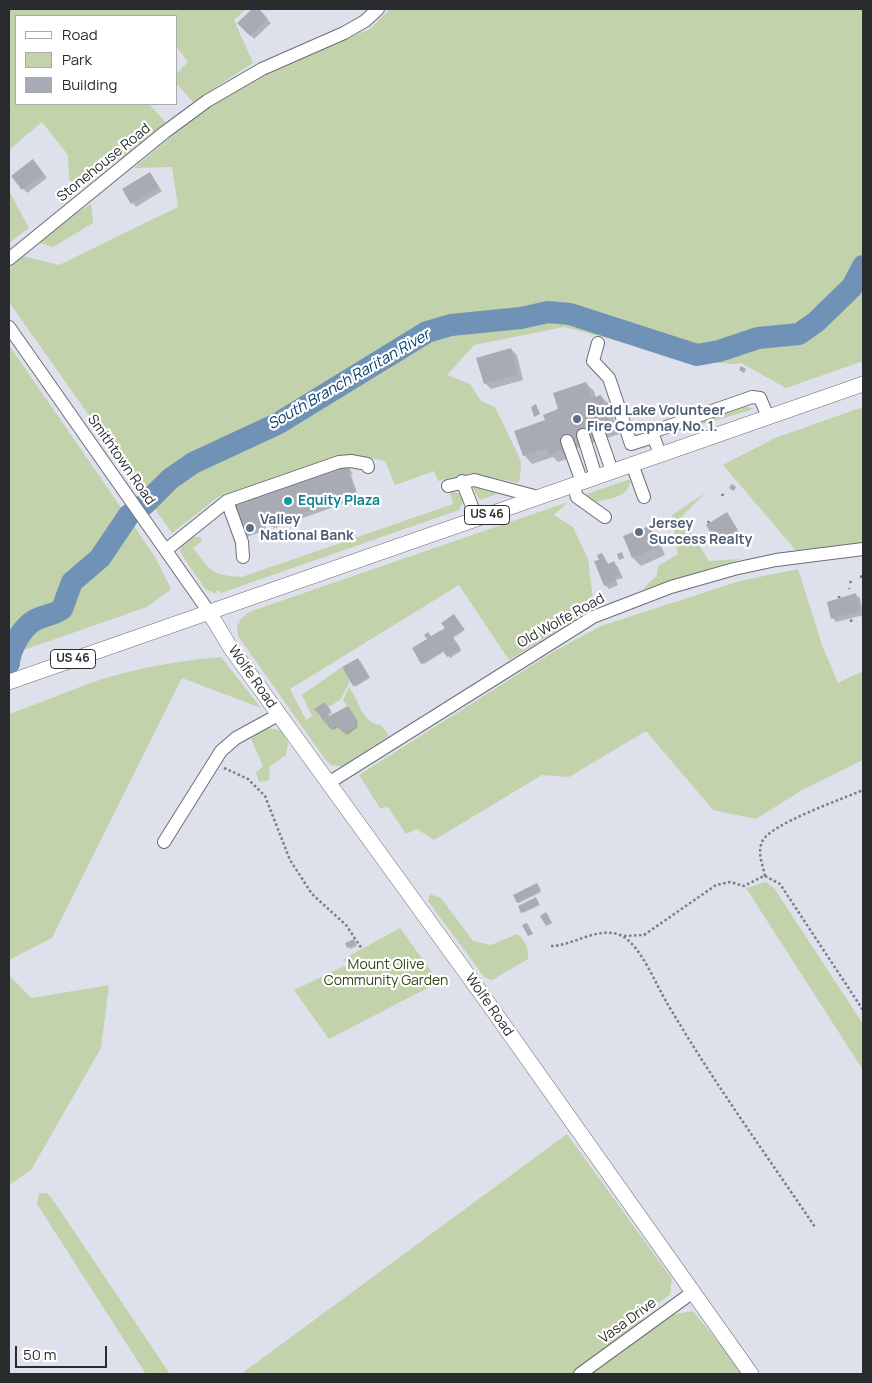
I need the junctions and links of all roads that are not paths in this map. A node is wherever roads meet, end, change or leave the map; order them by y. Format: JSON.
{"nodes":[{"id":1,"x":378,"y":9,"type":"edge"},
{"id":2,"x":9,"y":259,"type":"edge"},
{"id":3,"x":9,"y":327,"type":"edge"},
{"id":4,"x":598,"y":343,"type":"dead end"},
{"id":5,"x":863,"y":384,"type":"edge"},
{"id":6,"x":768,"y":417,"type":"junction"},
{"id":7,"x":601,"y":429,"type":"dead end"},
{"id":8,"x":653,"y":437,"type":"junction"},
{"id":9,"x":575,"y":438,"type":"dead end"},
{"id":10,"x":660,"y":455,"type":"junction"},
{"id":11,"x":368,"y":467,"type":"dead end"},
{"id":12,"x":621,"y":468,"type":"junction"},
{"id":13,"x":462,"y":481,"type":"junction"},
{"id":14,"x":585,"y":481,"type":"junction"},
{"id":15,"x":448,"y":486,"type":"dead end"},
{"id":16,"x":538,"y":497,"type":"junction"},
{"id":17,"x":644,"y":497,"type":"dead end"},
{"id":18,"x":227,"y":500,"type":"junction"},
{"id":19,"x":605,"y":517,"type":"dead end"},
{"id":20,"x":477,"y":518,"type":"junction"},
{"id":21,"x":863,"y":548,"type":"edge"},
{"id":22,"x":166,"y":550,"type":"junction"},
{"id":23,"x":243,"y":558,"type":"dead end"},
{"id":24,"x":209,"y":612,"type":"junction"},
{"id":25,"x":11,"y":681,"type":"edge"},
{"id":26,"x":278,"y":714,"type":"junction"},
{"id":27,"x":330,"y":782,"type":"junction"},
{"id":28,"x":164,"y":842,"type":"dead end"},
{"id":29,"x":693,"y":1292,"type":"junction"},
{"id":30,"x":580,"y":1374,"type":"edge"},
{"id":31,"x":751,"y":1374,"type":"edge"}],
"edges":[{"from":1,"to":2,"type":"street","name":"Stonehouse Road"},
{"from":3,"to":22,"type":"street","name":"Smithtown Road"},
{"from":4,"to":8,"type":"street"},
{"from":5,"to":6,"type":"main road","number":"US 46"},
{"from":6,"to":8,"type":"street"},
{"from":6,"to":10,"type":"main road","number":"US 46"},
{"from":7,"to":12,"type":"street"},
{"from":8,"to":10,"type":"street"},
{"from":9,"to":14,"type":"street"},
{"from":10,"to":12,"type":"main road","number":"US 46"},
{"from":11,"to":18,"type":"street"},
{"from":12,"to":14,"type":"main road","number":"US 46"},
{"from":12,"to":17,"type":"street"},
{"from":13,"to":15,"type":"street"},
{"from":13,"to":16,"type":"street"},
{"from":13,"to":20,"type":"street"},
{"from":14,"to":16,"type":"main road","number":"US 46"},
{"from":14,"to":19,"type":"street"},
{"from":16,"to":20,"type":"main road","number":"US 46"},
{"from":18,"to":22,"type":"street"},
{"from":18,"to":23,"type":"street"},
{"from":20,"to":24,"type":"main road","number":"US 46"},
{"from":21,"to":27,"type":"street","name":"Old Wolfe Road"},
{"from":22,"to":24,"type":"street","name":"Smithtown Road"},
{"from":24,"to":25,"type":"main road","number":"US 46"},
{"from":24,"to":26,"type":"main road","name":"Wolfe Road"},
{"from":26,"to":27,"type":"main road","name":"Wolfe Road"},
{"from":26,"to":28,"type":"street"},
{"from":27,"to":29,"type":"main road","name":"Wolfe Road"},
{"from":29,"to":30,"type":"street","name":"Vasa Drive"},
{"from":29,"to":31,"type":"main road","name":"Wolfe Road"}]}
